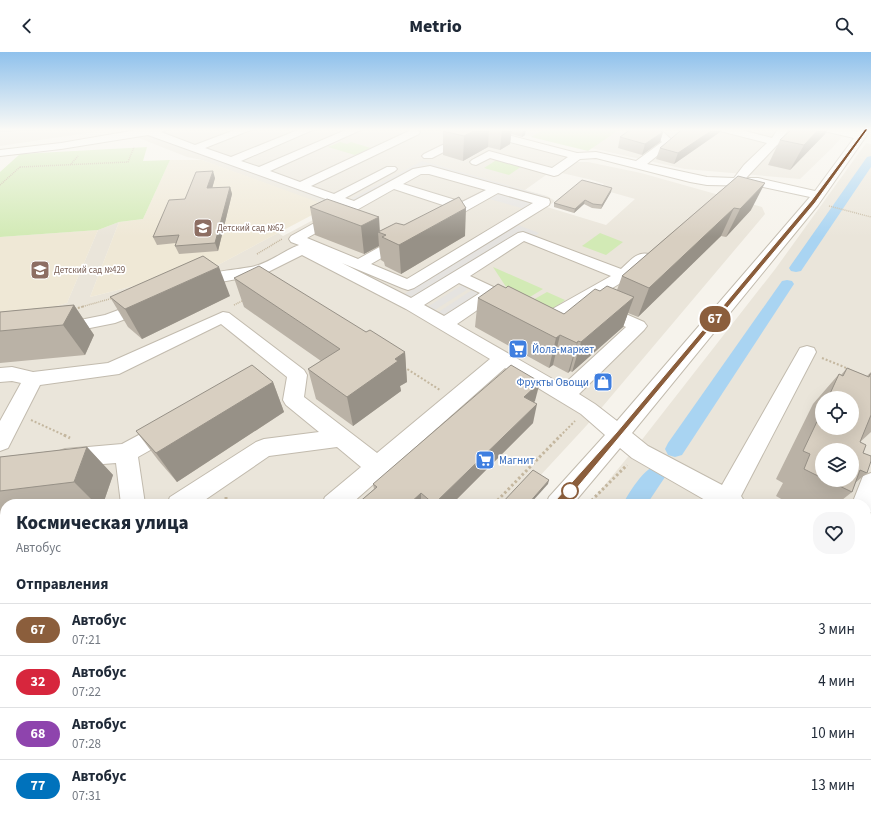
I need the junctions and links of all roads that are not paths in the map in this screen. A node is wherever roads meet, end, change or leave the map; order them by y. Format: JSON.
{"nodes":[{"id":1,"x":242,"y":165,"type":"edge"},
{"id":2,"x":275,"y":165,"type":"edge"},
{"id":3,"x":295,"y":165,"type":"edge"},
{"id":4,"x":341,"y":165,"type":"edge"},
{"id":5,"x":400,"y":165,"type":"edge"},
{"id":6,"x":528,"y":165,"type":"edge"},
{"id":7,"x":564,"y":165,"type":"edge"},
{"id":8,"x":639,"y":165,"type":"edge"},
{"id":9,"x":751,"y":165,"type":"edge"},
{"id":10,"x":844,"y":165,"type":"edge"},
{"id":11,"x":298,"y":166,"type":"dead end"},
{"id":12,"x":344,"y":166,"type":"joint"},
{"id":13,"x":311,"y":170,"type":"dead end"},
{"id":14,"x":260,"y":171,"type":"junction"},
{"id":15,"x":324,"y":175,"type":"junction"},
{"id":16,"x":738,"y":181,"type":"junction"},
{"id":17,"x":393,"y":185,"type":"junction"},
{"id":18,"x":301,"y":186,"type":"junction"},
{"id":19,"x":495,"y":195,"type":"junction"},
{"id":20,"x":335,"y":198,"type":"junction"},
{"id":21,"x":822,"y":200,"type":"junction"},
{"id":22,"x":356,"y":206,"type":"junction"},
{"id":23,"x":463,"y":207,"type":"junction"},
{"id":24,"x":336,"y":217,"type":"junction"},
{"id":25,"x":350,"y":223,"type":"edge"},
{"id":26,"x":386,"y":236,"type":"edge"},
{"id":27,"x":401,"y":241,"type":"junction"},
{"id":28,"x":652,"y":250,"type":"edge"},
{"id":29,"x":358,"y":264,"type":"junction"},
{"id":30,"x":623,"y":275,"type":"junction"},
{"id":31,"x":458,"y":276,"type":"junction"},
{"id":32,"x":491,"y":293,"type":"junction"},
{"id":33,"x":582,"y":300,"type":"junction"},
{"id":34,"x":412,"y":305,"type":"junction"},
{"id":35,"x":444,"y":324,"type":"junction"},
{"id":36,"x":0,"y":334,"type":"edge"},
{"id":37,"x":807,"y":352,"type":"road end"},
{"id":38,"x":503,"y":359,"type":"junction"},
{"id":39,"x":283,"y":364,"type":"junction"},
{"id":40,"x":0,"y":375,"type":"edge"},
{"id":41,"x":263,"y":375,"type":"edge"},
{"id":42,"x":33,"y":379,"type":"junction"},
{"id":43,"x":565,"y":395,"type":"junction"},
{"id":44,"x":188,"y":418,"type":"edge"},
{"id":45,"x":618,"y":435,"type":"junction"},
{"id":46,"x":339,"y":438,"type":"junction"},
{"id":47,"x":0,"y":442,"type":"edge"},
{"id":48,"x":126,"y":453,"type":"junction"},
{"id":49,"x":46,"y":460,"type":"edge"},
{"id":50,"x":378,"y":467,"type":"junction"},
{"id":51,"x":871,"y":483,"type":"edge"},
{"id":52,"x":131,"y":499,"type":"edge"},
{"id":53,"x":187,"y":499,"type":"edge"},
{"id":54,"x":340,"y":499,"type":"edge"},
{"id":55,"x":562,"y":499,"type":"edge"},
{"id":56,"x":716,"y":499,"type":"edge"},
{"id":57,"x":719,"y":499,"type":"edge"},
{"id":58,"x":866,"y":499,"type":"edge"}],
"edges":[{"from":1,"to":14,"type":"street"},
{"from":2,"to":14,"type":"street"},
{"from":3,"to":11,"type":"street"},
{"from":4,"to":12,"type":"street"},
{"from":5,"to":20,"type":"street"},
{"from":6,"to":7,"type":"street"},
{"from":8,"to":16,"type":"street"},
{"from":9,"to":16,"type":"street"},
{"from":10,"to":21,"type":"street"},
{"from":12,"to":15,"type":"street"},
{"from":13,"to":15,"type":"street"},
{"from":14,"to":18,"type":"street"},
{"from":15,"to":18,"type":"street"},
{"from":16,"to":21,"type":"street"},
{"from":17,"to":19,"type":"street"},
{"from":17,"to":22,"type":"street"},
{"from":17,"to":23,"type":"street"},
{"from":18,"to":20,"type":"street"},
{"from":19,"to":23,"type":"street"},
{"from":19,"to":29,"type":"street"},
{"from":20,"to":22,"type":"street"},
{"from":21,"to":45,"type":"street"},
{"from":22,"to":24,"type":"street"},
{"from":23,"to":27,"type":"street"},
{"from":24,"to":25,"type":"street"},
{"from":24,"to":29,"type":"street"},
{"from":26,"to":27,"type":"street"},
{"from":27,"to":29,"type":"street"},
{"from":28,"to":30,"type":"street"},
{"from":30,"to":31,"type":"street"},
{"from":30,"to":33,"type":"street"},
{"from":31,"to":32,"type":"street"},
{"from":31,"to":34,"type":"street"},
{"from":32,"to":33,"type":"street"},
{"from":32,"to":35,"type":"street"},
{"from":33,"to":43,"type":"street"},
{"from":34,"to":35,"type":"street"},
{"from":34,"to":36,"type":"street"},
{"from":35,"to":38,"type":"street"},
{"from":37,"to":57,"type":"street"},
{"from":38,"to":43,"type":"street"},
{"from":38,"to":50,"type":"street"},
{"from":39,"to":41,"type":"street"},
{"from":39,"to":42,"type":"street"},
{"from":39,"to":46,"type":"street"},
{"from":40,"to":42,"type":"street"},
{"from":42,"to":47,"type":"street"},
{"from":43,"to":45,"type":"street"},
{"from":44,"to":48,"type":"street"},
{"from":45,"to":55,"type":"street"},
{"from":45,"to":56,"type":"street"},
{"from":46,"to":50,"type":"street"},
{"from":46,"to":53,"type":"street"},
{"from":48,"to":49,"type":"street"},
{"from":48,"to":52,"type":"street"},
{"from":50,"to":54,"type":"street"},
{"from":51,"to":58,"type":"street"}]}
